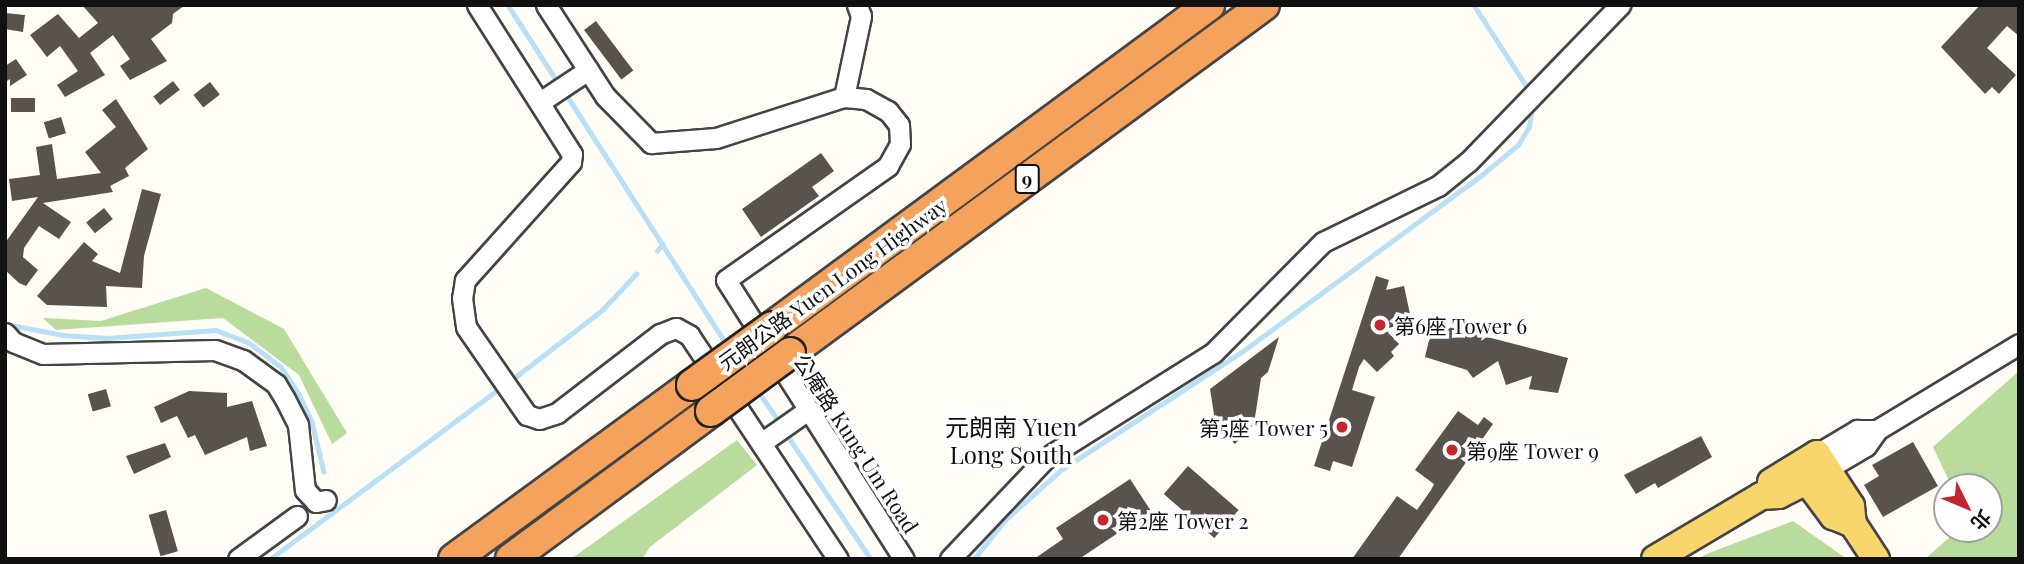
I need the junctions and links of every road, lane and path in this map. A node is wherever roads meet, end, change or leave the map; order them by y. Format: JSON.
{"nodes":[{"id":1,"x":477,"y":5,"type":"edge"},
{"id":2,"x":546,"y":5,"type":"edge"},
{"id":3,"x":857,"y":5,"type":"edge"},
{"id":4,"x":1209,"y":5,"type":"edge"},
{"id":5,"x":1264,"y":5,"type":"edge"},
{"id":6,"x":1620,"y":5,"type":"edge"},
{"id":7,"x":588,"y":70,"type":"junction"},
{"id":8,"x":844,"y":97,"type":"junction"},
{"id":9,"x":540,"y":102,"type":"junction"},
{"id":10,"x":9,"y":337,"type":"edge"},
{"id":11,"x":2019,"y":344,"type":"edge"},
{"id":12,"x":808,"y":410,"type":"junction"},
{"id":13,"x":761,"y":443,"type":"junction"},
{"id":14,"x":1812,"y":467,"type":"junction"},
{"id":15,"x":326,"y":500,"type":"dead end"},
{"id":16,"x":297,"y":516,"type":"dead end"},
{"id":17,"x":238,"y":559,"type":"edge"},
{"id":18,"x":454,"y":559,"type":"edge"},
{"id":19,"x":512,"y":559,"type":"edge"},
{"id":20,"x":838,"y":559,"type":"edge"},
{"id":21,"x":904,"y":559,"type":"edge"},
{"id":22,"x":950,"y":559,"type":"edge"},
{"id":23,"x":1655,"y":559,"type":"edge"},
{"id":24,"x":1876,"y":559,"type":"edge"}],
"edges":[{"from":1,"to":9,"type":"street"},
{"from":2,"to":7,"type":"street"},
{"from":3,"to":8,"type":"street"},
{"from":4,"to":18,"type":"highway","name":"元朗公路 Yuen Long Highway","number":"9","bridge":true},
{"from":5,"to":19,"type":"highway","name":"元朗公路 Yuen Long Highway","number":"9","bridge":true},
{"from":6,"to":22,"type":"street"},
{"from":7,"to":8,"type":"street"},
{"from":7,"to":9,"type":"street"},
{"from":8,"to":12,"type":"street","name":"公庵路 Kung Um Road"},
{"from":9,"to":13,"type":"street"},
{"from":10,"to":15,"type":"street"},
{"from":11,"to":14,"type":"street"},
{"from":12,"to":13,"type":"street"},
{"from":12,"to":21,"type":"street","name":"公庵路 Kung Um Road"},
{"from":13,"to":20,"type":"street"},
{"from":14,"to":23,"type":"main road"},
{"from":14,"to":24,"type":"main road"},
{"from":16,"to":17,"type":"street"}]}
